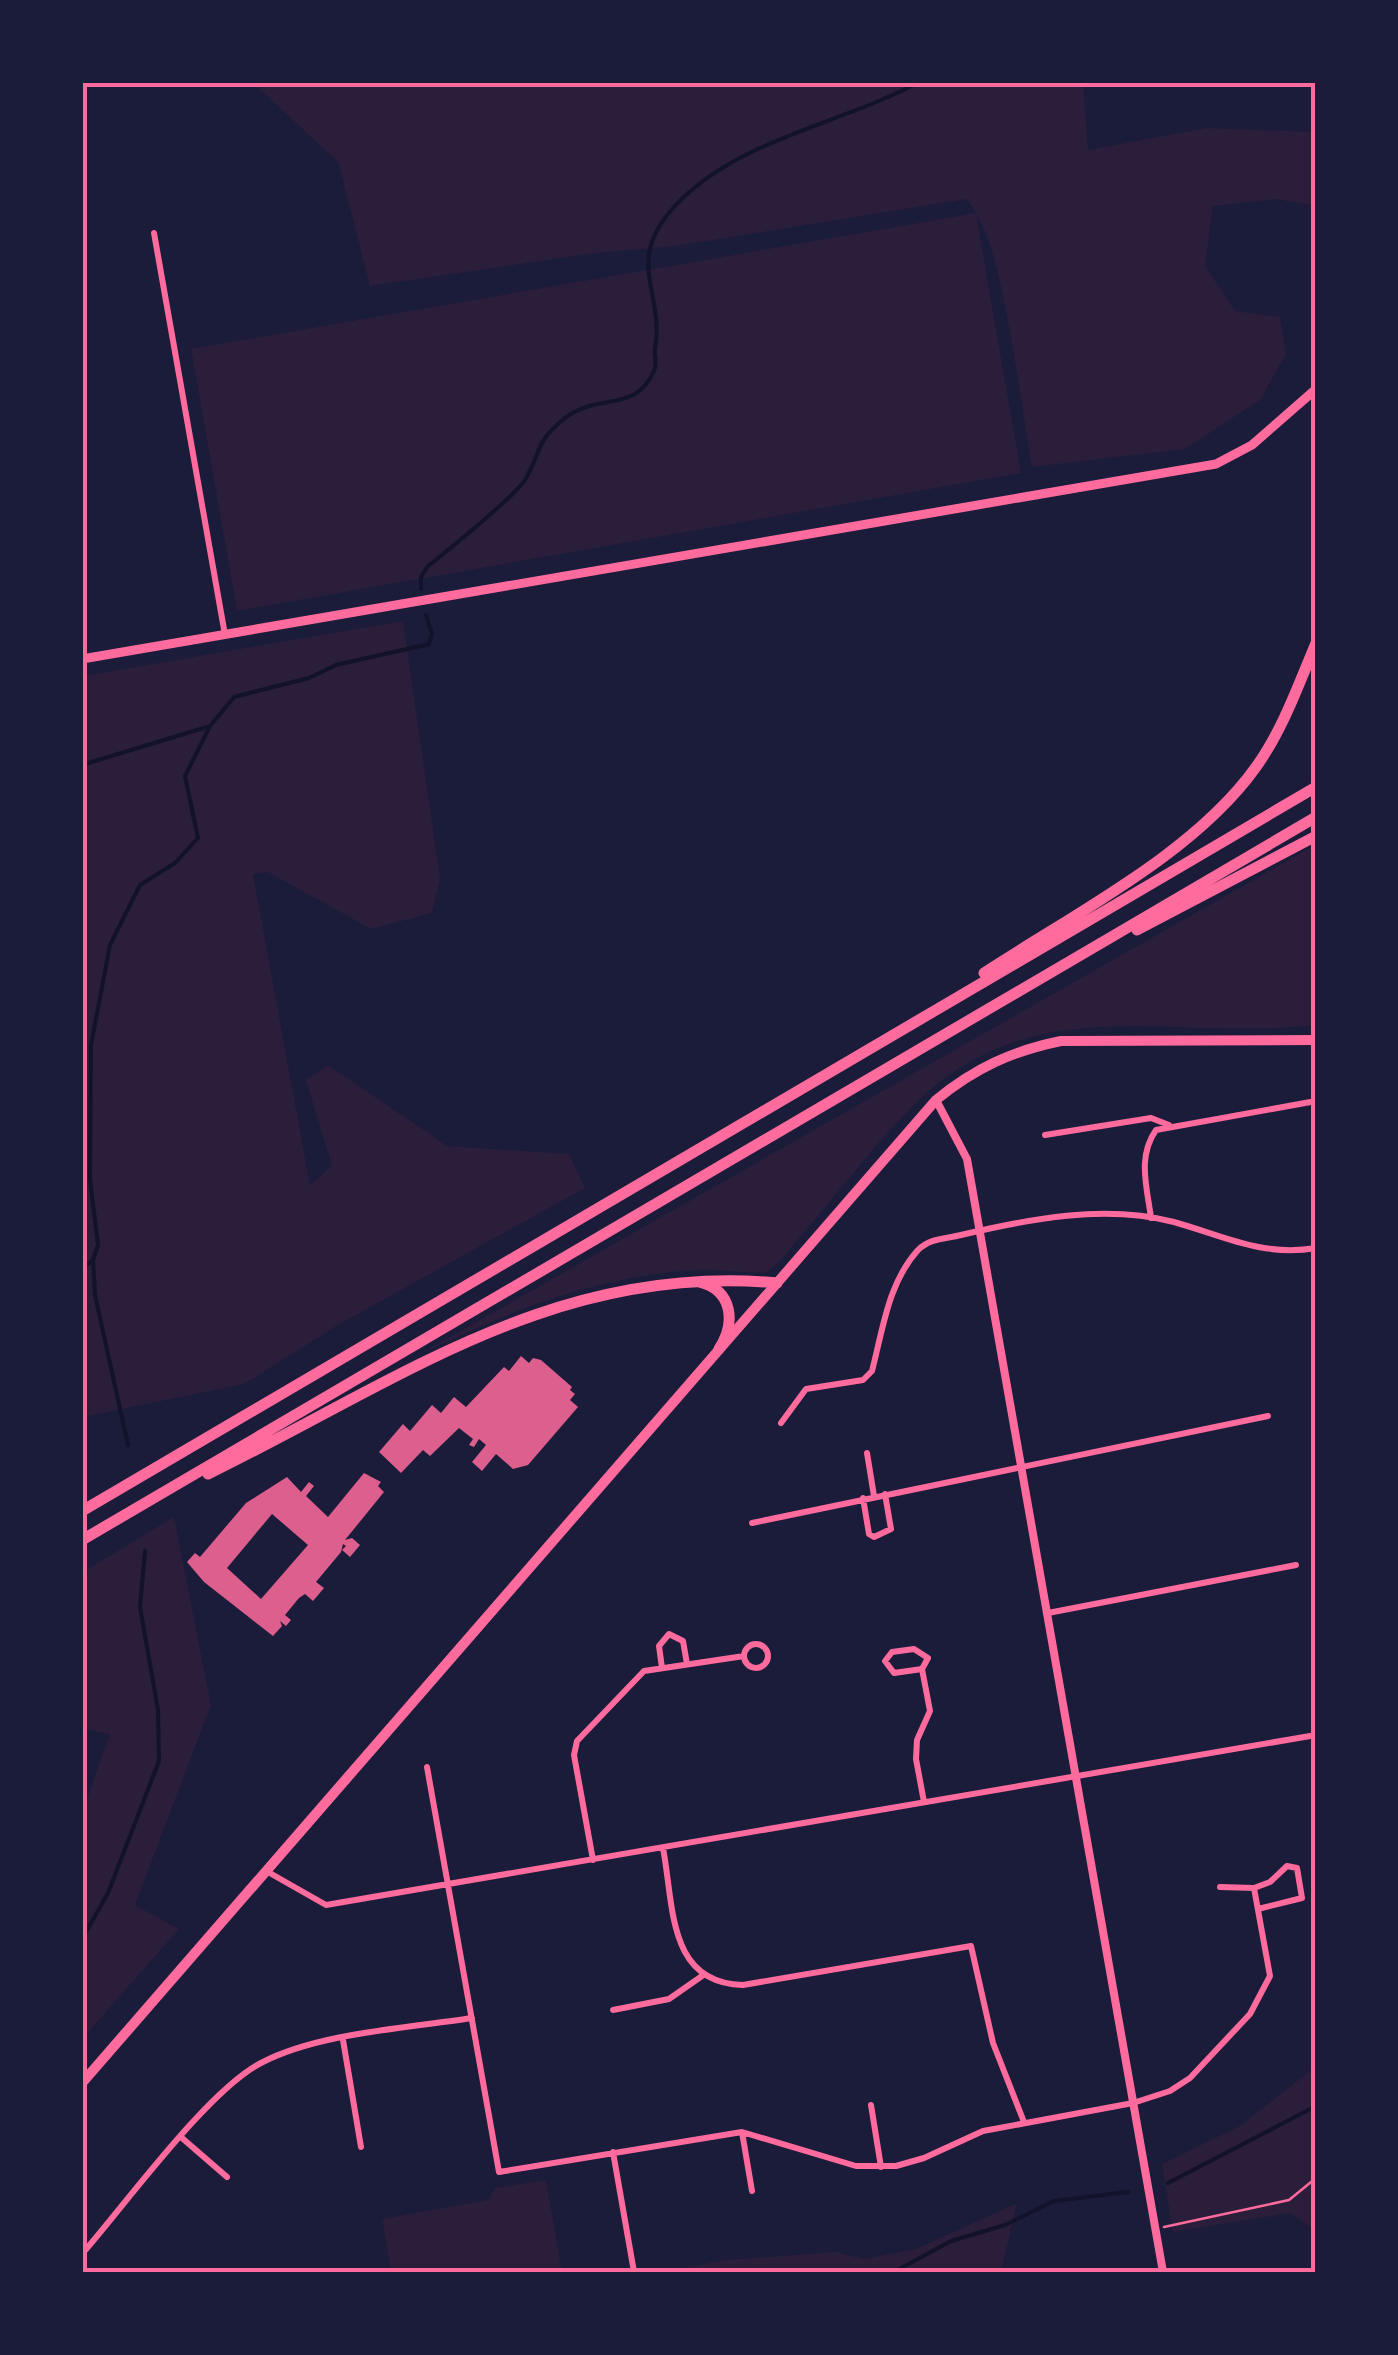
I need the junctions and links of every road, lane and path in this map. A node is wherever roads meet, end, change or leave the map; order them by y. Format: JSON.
{"nodes":[{"id":1,"x":154,"y":232,"type":"dead end"},
{"id":2,"x":1316,"y":389,"type":"edge"},
{"id":3,"x":225,"y":636,"type":"junction"},
{"id":4,"x":1316,"y":643,"type":"edge"},
{"id":5,"x":82,"y":659,"type":"edge"},
{"id":6,"x":1316,"y":787,"type":"edge"},
{"id":7,"x":1316,"y":817,"type":"edge"},
{"id":8,"x":1316,"y":836,"type":"edge"},
{"id":9,"x":953,"y":1030,"type":"junction"},
{"id":10,"x":1316,"y":1040,"type":"edge"},
{"id":11,"x":868,"y":1049,"type":"junction"},
{"id":12,"x":936,"y":1100,"type":"junction"},
{"id":13,"x":1316,"y":1101,"type":"edge"},
{"id":14,"x":1170,"y":1126,"type":"junction"},
{"id":15,"x":1046,"y":1136,"type":"dead end"},
{"id":16,"x":1151,"y":1218,"type":"junction"},
{"id":17,"x":979,"y":1229,"type":"junction"},
{"id":18,"x":1316,"y":1248,"type":"edge"},
{"id":19,"x":670,"y":1281,"type":"junction"},
{"id":20,"x":777,"y":1284,"type":"junction"},
{"id":21,"x":719,"y":1350,"type":"junction"},
{"id":22,"x":1268,"y":1416,"type":"dead end"},
{"id":23,"x":781,"y":1423,"type":"dead end"},
{"id":24,"x":866,"y":1453,"type":"dead end"},
{"id":25,"x":1022,"y":1468,"type":"junction"},
{"id":26,"x":885,"y":1494,"type":"junction"},
{"id":27,"x":874,"y":1496,"type":"junction"},
{"id":28,"x":862,"y":1498,"type":"junction"},
{"id":29,"x":82,"y":1510,"type":"edge"},
{"id":30,"x":120,"y":1518,"type":"junction"},
{"id":31,"x":752,"y":1523,"type":"dead end"},
{"id":32,"x":82,"y":1540,"type":"edge"},
{"id":33,"x":1296,"y":1565,"type":"dead end"},
{"id":34,"x":1048,"y":1612,"type":"junction"},
{"id":35,"x":744,"y":1656,"type":"dead end"},
{"id":36,"x":688,"y":1664,"type":"junction"},
{"id":37,"x":662,"y":1668,"type":"junction"},
{"id":38,"x":922,"y":1669,"type":"junction"},
{"id":39,"x":1316,"y":1735,"type":"edge"},
{"id":40,"x":427,"y":1767,"type":"dead end"},
{"id":41,"x":1078,"y":1778,"type":"junction"},
{"id":42,"x":924,"y":1802,"type":"junction"},
{"id":43,"x":662,"y":1848,"type":"junction"},
{"id":44,"x":593,"y":1860,"type":"junction"},
{"id":45,"x":268,"y":1872,"type":"junction"},
{"id":46,"x":448,"y":1885,"type":"junction"},
{"id":47,"x":1220,"y":1887,"type":"dead end"},
{"id":48,"x":1254,"y":1888,"type":"junction"},
{"id":49,"x":1258,"y":1909,"type":"junction"},
{"id":50,"x":702,"y":1976,"type":"junction"},
{"id":51,"x":612,"y":2010,"type":"dead end"},
{"id":52,"x":472,"y":2018,"type":"junction"},
{"id":53,"x":343,"y":2040,"type":"junction"},
{"id":54,"x":82,"y":2084,"type":"edge"},
{"id":55,"x":1133,"y":2103,"type":"junction"},
{"id":56,"x":871,"y":2105,"type":"dead end"},
{"id":57,"x":1024,"y":2122,"type":"junction"},
{"id":58,"x":742,"y":2132,"type":"junction"},
{"id":59,"x":182,"y":2138,"type":"junction"},
{"id":60,"x":361,"y":2147,"type":"dead end"},
{"id":61,"x":613,"y":2152,"type":"junction"},
{"id":62,"x":881,"y":2167,"type":"junction"},
{"id":63,"x":227,"y":2177,"type":"dead end"},
{"id":64,"x":1316,"y":2178,"type":"edge"},
{"id":65,"x":752,"y":2192,"type":"dead end"},
{"id":66,"x":1168,"y":2226,"type":"dead end"},
{"id":67,"x":82,"y":2254,"type":"edge"},
{"id":68,"x":634,"y":2272,"type":"edge"},
{"id":69,"x":1163,"y":2272,"type":"edge"}],
"edges":[{"from":1,"to":3,"type":"street"},
{"from":2,"to":3,"type":"main road"},
{"from":3,"to":5,"type":"main road"},
{"from":4,"to":11,"type":"highway"},
{"from":6,"to":11,"type":"highway"},
{"from":7,"to":9,"type":"highway"},
{"from":8,"to":9,"type":"highway"},
{"from":9,"to":30,"type":"highway"},
{"from":10,"to":12,"type":"main road"},
{"from":11,"to":29,"type":"highway"},
{"from":12,"to":17,"type":"street"},
{"from":12,"to":20,"type":"main road"},
{"from":13,"to":14,"type":"street"},
{"from":14,"to":15,"type":"street"},
{"from":14,"to":16,"type":"street"},
{"from":16,"to":17,"type":"street"},
{"from":16,"to":18,"type":"street"},
{"from":17,"to":23,"type":"street"},
{"from":17,"to":25,"type":"street"},
{"from":19,"to":20,"type":"highway"},
{"from":19,"to":21,"type":"highway"},
{"from":19,"to":30,"type":"highway"},
{"from":20,"to":21,"type":"main road"},
{"from":21,"to":45,"type":"main road"},
{"from":22,"to":25,"type":"street"},
{"from":24,"to":27,"type":"street"},
{"from":25,"to":26,"type":"street"},
{"from":25,"to":34,"type":"street"},
{"from":26,"to":27,"type":"street"},
{"from":26,"to":28,"type":"street"},
{"from":27,"to":28,"type":"street"},
{"from":28,"to":31,"type":"street"},
{"from":30,"to":32,"type":"highway"},
{"from":33,"to":34,"type":"street"},
{"from":34,"to":41,"type":"street"},
{"from":35,"to":36,"type":"street"},
{"from":36,"to":37,"type":"street"},
{"from":36,"to":37,"type":"street"},
{"from":37,"to":44,"type":"street"},
{"from":38,"to":38,"type":"street"},
{"from":38,"to":42,"type":"street"},
{"from":39,"to":41,"type":"street"},
{"from":40,"to":46,"type":"street"},
{"from":41,"to":42,"type":"street"},
{"from":41,"to":55,"type":"street"},
{"from":42,"to":43,"type":"street"},
{"from":43,"to":44,"type":"street"},
{"from":43,"to":50,"type":"street"},
{"from":44,"to":46,"type":"street"},
{"from":45,"to":46,"type":"street"},
{"from":45,"to":54,"type":"main road"},
{"from":46,"to":52,"type":"street"},
{"from":47,"to":48,"type":"street"},
{"from":48,"to":49,"type":"street"},
{"from":48,"to":49,"type":"street"},
{"from":49,"to":55,"type":"street"},
{"from":50,"to":51,"type":"street"},
{"from":50,"to":57,"type":"street"},
{"from":52,"to":53,"type":"street"},
{"from":52,"to":61,"type":"street"},
{"from":53,"to":59,"type":"street"},
{"from":53,"to":60,"type":"street"},
{"from":55,"to":57,"type":"street"},
{"from":55,"to":69,"type":"street"},
{"from":56,"to":62,"type":"street"},
{"from":57,"to":62,"type":"street"},
{"from":58,"to":61,"type":"street"},
{"from":58,"to":62,"type":"street"},
{"from":58,"to":65,"type":"street"},
{"from":59,"to":63,"type":"street"},
{"from":59,"to":67,"type":"street"},
{"from":61,"to":68,"type":"street"},
{"from":64,"to":66,"type":"path"}]}
